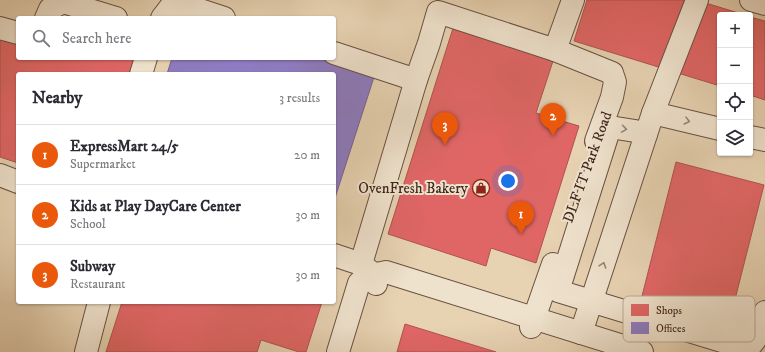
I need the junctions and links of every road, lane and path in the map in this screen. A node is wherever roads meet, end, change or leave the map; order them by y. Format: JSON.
{"nodes":[{"id":1,"x":572,"y":0,"type":"edge"},
{"id":2,"x":696,"y":0,"type":"edge"},
{"id":3,"x":751,"y":0,"type":"edge"},
{"id":4,"x":765,"y":4,"type":"edge"},
{"id":5,"x":47,"y":16,"type":"edge"},
{"id":6,"x":109,"y":16,"type":"edge"},
{"id":7,"x":164,"y":16,"type":"edge"},
{"id":8,"x":218,"y":16,"type":"edge"},
{"id":9,"x":0,"y":28,"type":"edge"},
{"id":10,"x":16,"y":32,"type":"edge"},
{"id":11,"x":555,"y":50,"type":"junction"},
{"id":12,"x":336,"y":54,"type":"edge"},
{"id":13,"x":145,"y":60,"type":"edge"},
{"id":14,"x":142,"y":72,"type":"edge"},
{"id":15,"x":416,"y":80,"type":"junction"},
{"id":16,"x":653,"y":113,"type":"junction"},
{"id":17,"x":717,"y":128,"type":"edge"},
{"id":18,"x":646,"y":134,"type":"junction"},
{"id":19,"x":753,"y":138,"type":"edge"},
{"id":20,"x":765,"y":140,"type":"edge"},
{"id":21,"x":0,"y":175,"type":"edge"},
{"id":22,"x":16,"y":181,"type":"edge"},
{"id":23,"x":336,"y":256,"type":"edge"},
{"id":24,"x":370,"y":274,"type":"junction"},
{"id":25,"x":591,"y":302,"type":"junction"},
{"id":26,"x":98,"y":304,"type":"edge"},
{"id":27,"x":623,"y":312,"type":"edge"},
{"id":28,"x":765,"y":312,"type":"edge"},
{"id":29,"x":532,"y":323,"type":"junction"},
{"id":30,"x":581,"y":333,"type":"junction"},
{"id":31,"x":755,"y":340,"type":"edge"},
{"id":32,"x":718,"y":342,"type":"edge"},
{"id":33,"x":753,"y":342,"type":"edge"},
{"id":34,"x":746,"y":351,"type":"edge"},
{"id":35,"x":86,"y":352,"type":"edge"},
{"id":36,"x":338,"y":352,"type":"edge"},
{"id":37,"x":351,"y":352,"type":"edge"},
{"id":38,"x":609,"y":352,"type":"edge"},
{"id":39,"x":642,"y":352,"type":"edge"}],
"edges":[{"from":1,"to":11,"type":"lane"},
{"from":2,"to":16,"type":"lane"},
{"from":3,"to":4,"type":"lane"},
{"from":5,"to":6,"type":"lane"},
{"from":7,"to":8,"type":"lane"},
{"from":9,"to":10,"type":"lane"},
{"from":11,"to":15,"type":"lane","name":"DLF IT Park Road"},
{"from":11,"to":29,"type":"lane","name":"DLF IT Park Road"},
{"from":12,"to":15,"type":"lane"},
{"from":13,"to":14,"type":"lane"},
{"from":15,"to":24,"type":"lane","name":"DLF IT Park Road"},
{"from":16,"to":17,"type":"lane","one_way":true},
{"from":16,"to":18,"type":"lane"},
{"from":25,"to":18,"type":"lane","one_way":true},
{"from":25,"to":18,"type":"lane","one_way":true},
{"from":19,"to":20,"type":"lane"},
{"from":21,"to":22,"type":"lane"},
{"from":23,"to":24,"type":"lane"},
{"from":24,"to":29,"type":"lane"},
{"from":24,"to":36,"type":"lane"},
{"from":24,"to":37,"type":"lane","name":"DLF IT Park Road"},
{"from":25,"to":27,"type":"lane"},
{"from":25,"to":30,"type":"lane"},
{"from":26,"to":35,"type":"lane"},
{"from":28,"to":31,"type":"lane"},
{"from":29,"to":30,"type":"lane"},
{"from":29,"to":38,"type":"lane"},
{"from":30,"to":39,"type":"lane"},
{"from":32,"to":34,"type":"lane"},
{"from":33,"to":34,"type":"lane"}]}
